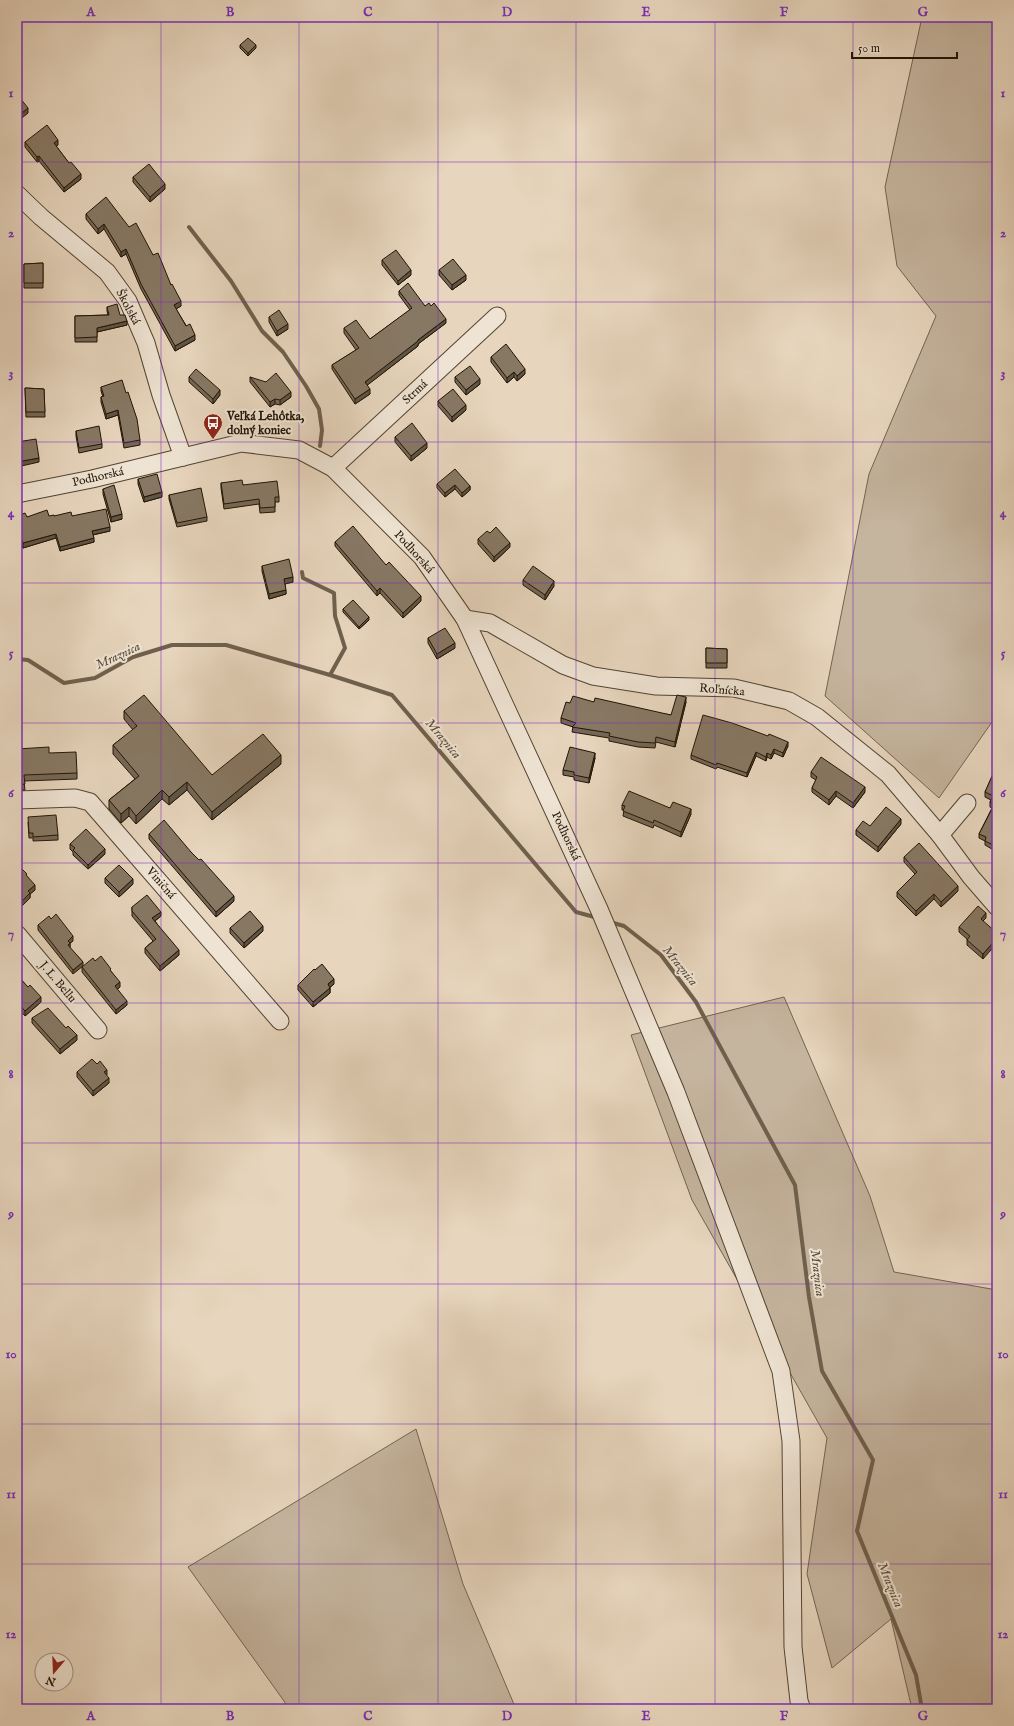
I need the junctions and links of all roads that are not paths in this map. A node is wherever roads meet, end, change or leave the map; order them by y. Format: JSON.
{"nodes":[{"id":1,"x":17,"y":194,"type":"edge"},
{"id":2,"x":497,"y":316,"type":"dead end"},
{"id":3,"x":183,"y":457,"type":"junction"},
{"id":4,"x":333,"y":468,"type":"junction"},
{"id":5,"x":17,"y":494,"type":"edge"},
{"id":6,"x":465,"y":619,"type":"junction"},
{"id":7,"x":17,"y":800,"type":"edge"},
{"id":8,"x":967,"y":803,"type":"dead end"},
{"id":9,"x":940,"y":835,"type":"junction"},
{"id":10,"x":997,"y":907,"type":"edge"},
{"id":11,"x":17,"y":934,"type":"edge"},
{"id":12,"x":280,"y":1021,"type":"dead end"},
{"id":13,"x":98,"y":1030,"type":"dead end"},
{"id":14,"x":802,"y":1709,"type":"edge"}],
"edges":[{"from":1,"to":3,"type":"street","name":"Školská"},
{"from":2,"to":4,"type":"street","name":"Strmá"},
{"from":3,"to":4,"type":"street","name":"Podhorská"},
{"from":3,"to":5,"type":"street","name":"Podhorská"},
{"from":4,"to":6,"type":"street","name":"Podhorská"},
{"from":6,"to":9,"type":"street","name":"Roľnícka"},
{"from":6,"to":14,"type":"street","name":"Podhorská"},
{"from":7,"to":12,"type":"street","name":"Viničná"},
{"from":8,"to":9,"type":"street"},
{"from":9,"to":10,"type":"street","name":"Roľnícka"},
{"from":11,"to":13,"type":"street","name":"J. L. Bellu"}]}
